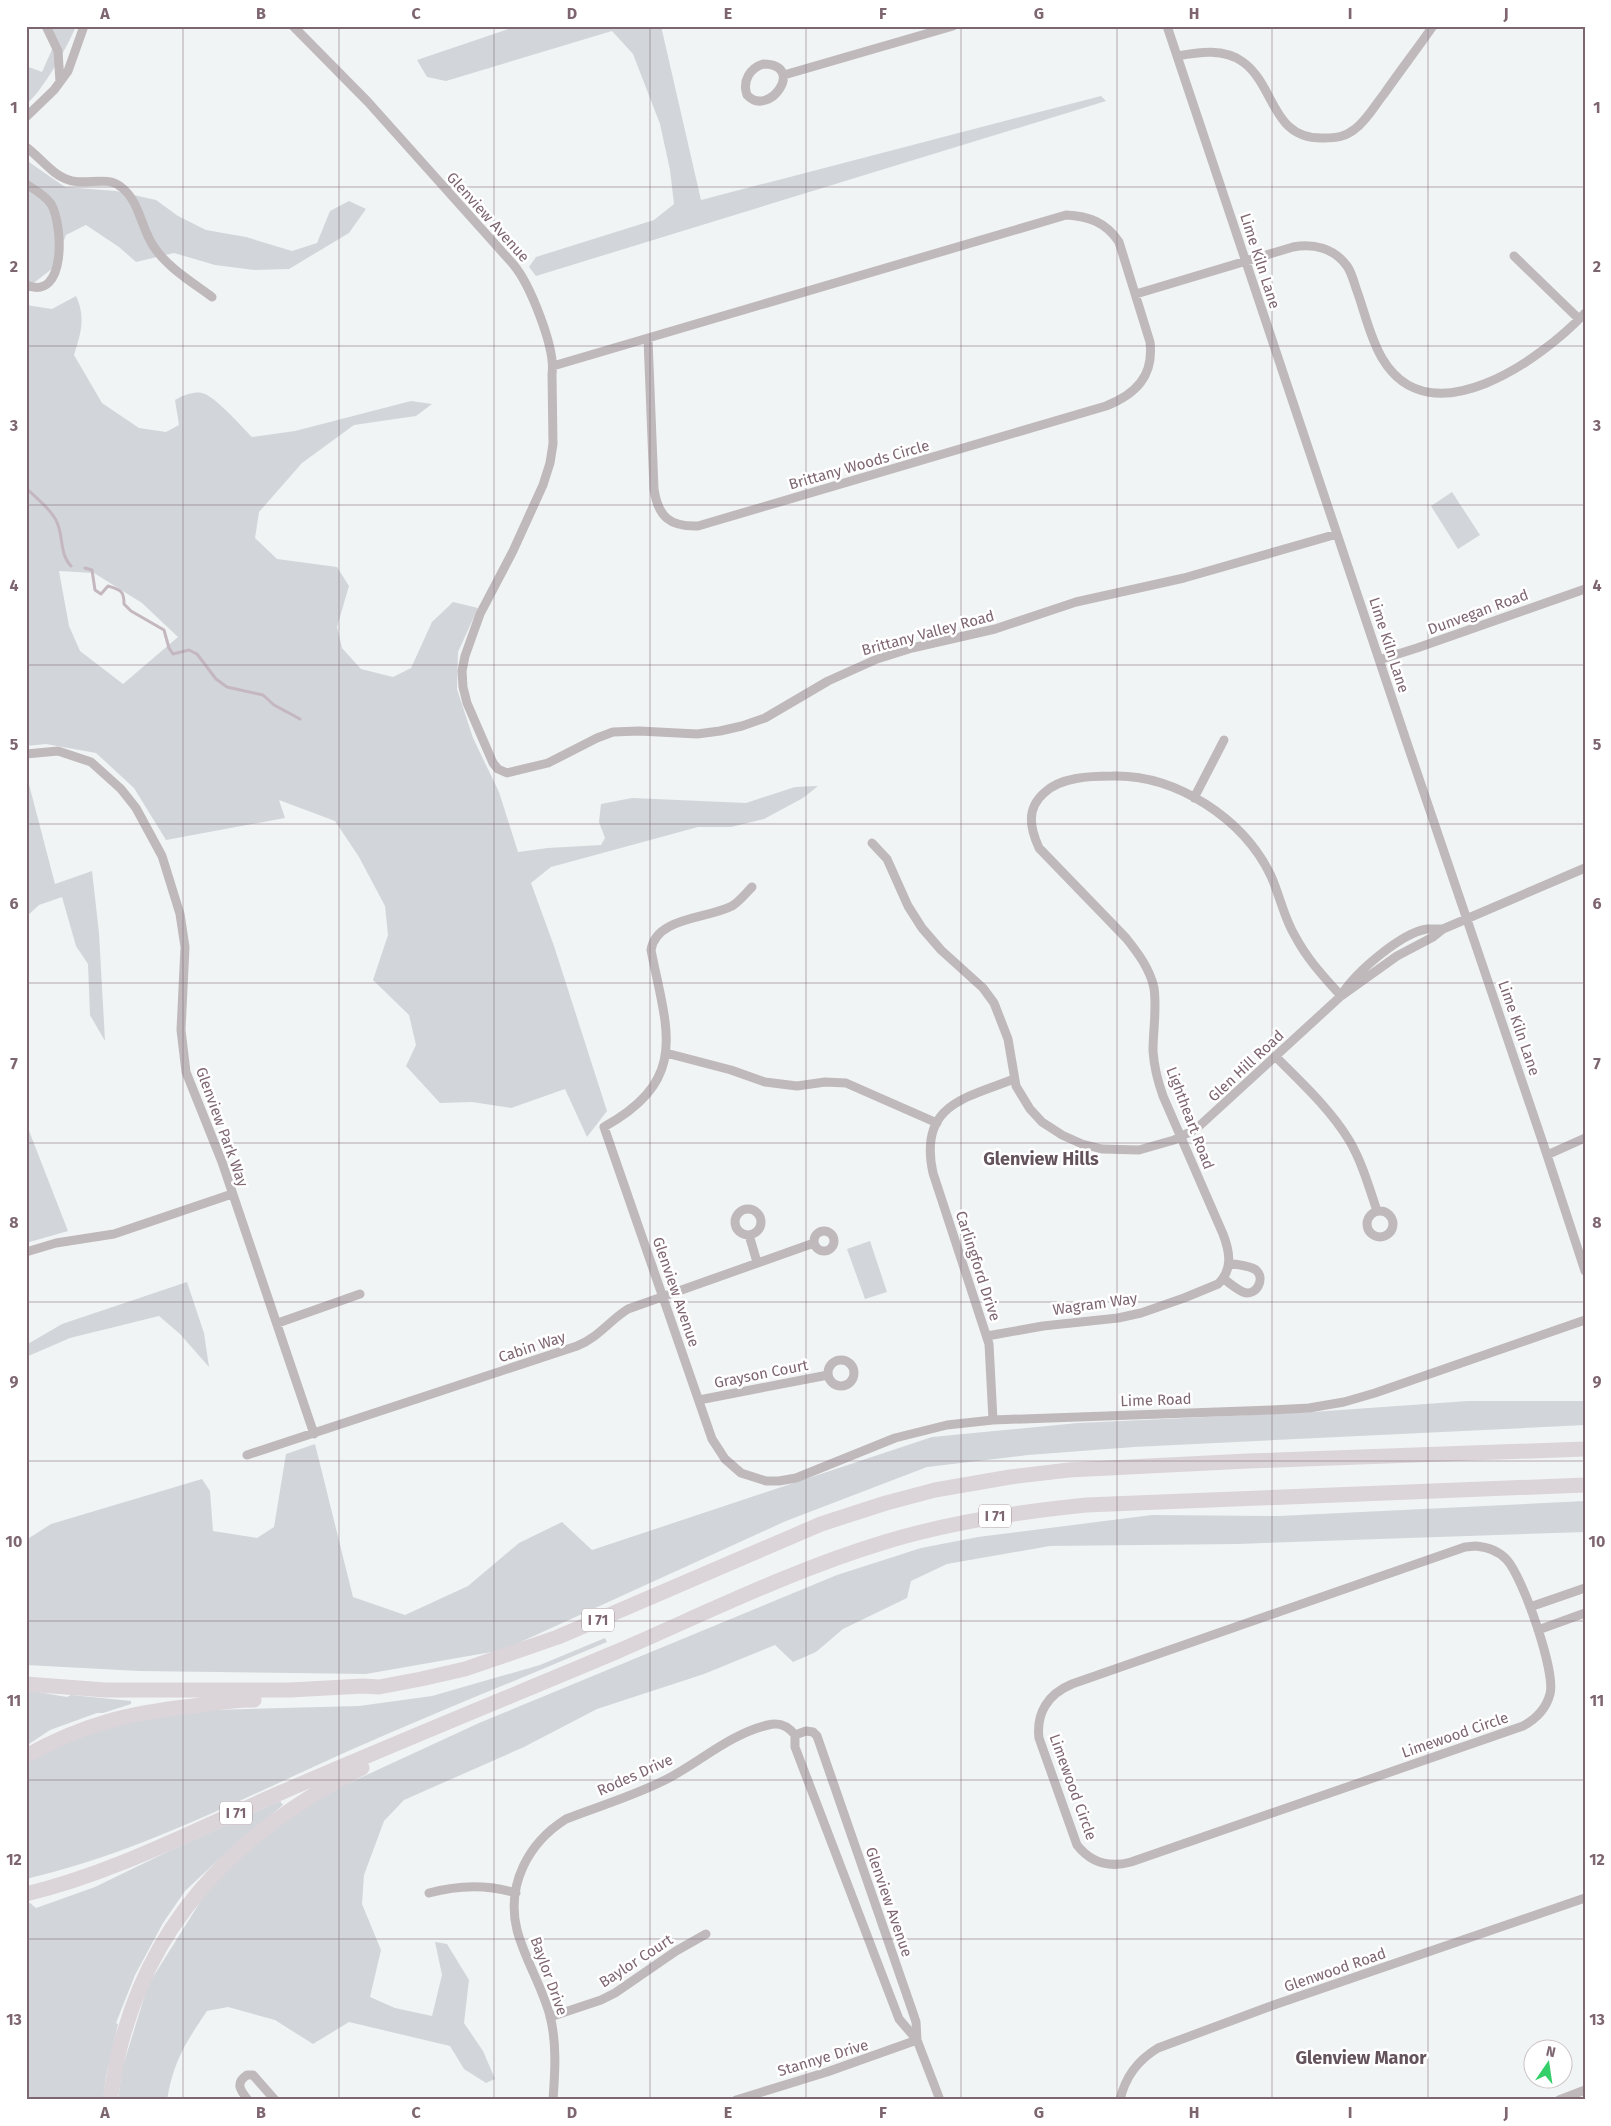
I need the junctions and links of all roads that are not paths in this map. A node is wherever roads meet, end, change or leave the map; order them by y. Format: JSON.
{"nodes":[{"id":1,"x":46,"y":26,"type":"edge"},
{"id":2,"x":84,"y":26,"type":"edge"},
{"id":3,"x":293,"y":26,"type":"edge"},
{"id":4,"x":1167,"y":26,"type":"edge"},
{"id":5,"x":1433,"y":26,"type":"edge"},
{"id":6,"x":948,"y":27,"type":"edge"},
{"id":7,"x":1177,"y":56,"type":"junction"},
{"id":8,"x":784,"y":75,"type":"junction"},
{"id":9,"x":60,"y":82,"type":"junction"},
{"id":10,"x":26,"y":117,"type":"edge"},
{"id":11,"x":26,"y":147,"type":"edge"},
{"id":12,"x":26,"y":184,"type":"edge"},
{"id":13,"x":1514,"y":256,"type":"dead end"},
{"id":14,"x":1246,"y":261,"type":"junction"},
{"id":15,"x":26,"y":285,"type":"edge"},
{"id":16,"x":1136,"y":294,"type":"junction"},
{"id":17,"x":212,"y":298,"type":"dead end"},
{"id":18,"x":1582,"y":316,"type":"edge"},
{"id":19,"x":648,"y":339,"type":"junction"},
{"id":20,"x":553,"y":366,"type":"junction"},
{"id":21,"x":1337,"y":534,"type":"junction"},
{"id":22,"x":1585,"y":589,"type":"edge"},
{"id":23,"x":1379,"y":660,"type":"junction"},
{"id":24,"x":1224,"y":740,"type":"dead end"},
{"id":25,"x":26,"y":754,"type":"edge"},
{"id":26,"x":507,"y":773,"type":"joint"},
{"id":27,"x":1194,"y":798,"type":"junction"},
{"id":28,"x":872,"y":843,"type":"dead end"},
{"id":29,"x":1585,"y":868,"type":"edge"},
{"id":30,"x":752,"y":887,"type":"dead end"},
{"id":31,"x":1466,"y":920,"type":"junction"},
{"id":32,"x":1443,"y":929,"type":"junction"},
{"id":33,"x":1408,"y":937,"type":"junction"},
{"id":34,"x":1413,"y":947,"type":"junction"},
{"id":35,"x":1370,"y":963,"type":"junction"},
{"id":36,"x":1377,"y":971,"type":"junction"},
{"id":37,"x":1341,"y":996,"type":"junction"},
{"id":38,"x":666,"y":1053,"type":"junction"},
{"id":39,"x":1276,"y":1057,"type":"junction"},
{"id":40,"x":1014,"y":1079,"type":"junction"},
{"id":41,"x":937,"y":1123,"type":"junction"},
{"id":42,"x":1181,"y":1137,"type":"junction"},
{"id":43,"x":1585,"y":1138,"type":"edge"},
{"id":44,"x":1547,"y":1155,"type":"junction"},
{"id":45,"x":232,"y":1194,"type":"junction"},
{"id":46,"x":1377,"y":1211,"type":"dead end"},
{"id":47,"x":749,"y":1235,"type":"dead end"},
{"id":48,"x":814,"y":1243,"type":"dead end"},
{"id":49,"x":26,"y":1252,"type":"edge"},
{"id":50,"x":757,"y":1262,"type":"junction"},
{"id":51,"x":1226,"y":1271,"type":"joint"},
{"id":52,"x":1585,"y":1271,"type":"edge"},
{"id":53,"x":360,"y":1294,"type":"dead end"},
{"id":54,"x":663,"y":1296,"type":"junction"},
{"id":55,"x":1585,"y":1320,"type":"edge"},
{"id":56,"x":278,"y":1323,"type":"junction"},
{"id":57,"x":987,"y":1336,"type":"junction"},
{"id":58,"x":828,"y":1375,"type":"dead end"},
{"id":59,"x":699,"y":1400,"type":"junction"},
{"id":60,"x":993,"y":1420,"type":"junction"},
{"id":61,"x":314,"y":1434,"type":"junction"},
{"id":62,"x":1585,"y":1449,"type":"edge"},
{"id":63,"x":247,"y":1455,"type":"dead end"},
{"id":64,"x":728,"y":1463,"type":"joint"},
{"id":65,"x":1585,"y":1486,"type":"edge"},
{"id":66,"x":1585,"y":1588,"type":"edge"},
{"id":67,"x":1530,"y":1607,"type":"junction"},
{"id":68,"x":1585,"y":1613,"type":"edge"},
{"id":69,"x":1538,"y":1630,"type":"junction"},
{"id":70,"x":26,"y":1684,"type":"edge"},
{"id":71,"x":379,"y":1687,"type":"junction"},
{"id":72,"x":443,"y":1725,"type":"junction"},
{"id":73,"x":795,"y":1734,"type":"junction"},
{"id":74,"x":26,"y":1756,"type":"edge"},
{"id":75,"x":429,"y":1893,"type":"dead end"},
{"id":76,"x":516,"y":1893,"type":"junction"},
{"id":77,"x":26,"y":1894,"type":"edge"},
{"id":78,"x":1585,"y":1898,"type":"edge"},
{"id":79,"x":706,"y":1934,"type":"dead end"},
{"id":80,"x":550,"y":2017,"type":"junction"},
{"id":81,"x":917,"y":2040,"type":"junction"},
{"id":82,"x":1585,"y":2090,"type":"edge"},
{"id":83,"x":763,"y":2095,"type":"edge"},
{"id":84,"x":110,"y":2100,"type":"edge"},
{"id":85,"x":248,"y":2100,"type":"edge"},
{"id":86,"x":275,"y":2100,"type":"edge"},
{"id":87,"x":553,"y":2100,"type":"edge"},
{"id":88,"x":736,"y":2100,"type":"edge"},
{"id":89,"x":940,"y":2100,"type":"edge"},
{"id":90,"x":1120,"y":2100,"type":"edge"},
{"id":91,"x":1559,"y":2100,"type":"edge"}],
"edges":[{"from":1,"to":9,"type":"street"},
{"from":2,"to":9,"type":"street"},
{"from":3,"to":20,"type":"street","name":"Glenview Avenue"},
{"from":4,"to":7,"type":"street","name":"Lime Kiln Lane"},
{"from":5,"to":7,"type":"street"},
{"from":6,"to":8,"type":"street"},
{"from":7,"to":14,"type":"street","name":"Lime Kiln Lane"},
{"from":8,"to":8,"type":"street"},
{"from":9,"to":10,"type":"street"},
{"from":11,"to":17,"type":"street"},
{"from":12,"to":15,"type":"street"},
{"from":13,"to":18,"type":"street"},
{"from":14,"to":16,"type":"street"},
{"from":14,"to":18,"type":"street"},
{"from":14,"to":21,"type":"street","name":"Lime Kiln Lane"},
{"from":16,"to":19,"type":"street","name":"Brittany Woods Circle"},
{"from":16,"to":19,"type":"street","name":"Brittany Woods Circle"},
{"from":19,"to":20,"type":"street","name":"Brittany Woods Circle"},
{"from":20,"to":26,"type":"street","name":"Glenview Avenue"},
{"from":21,"to":23,"type":"street","name":"Lime Kiln Lane"},
{"from":21,"to":26,"type":"street","name":"Brittany Valley Road"},
{"from":22,"to":23,"type":"street","name":"Dunvegan Road"},
{"from":23,"to":31,"type":"street","name":"Lime Kiln Lane"},
{"from":24,"to":27,"type":"street"},
{"from":25,"to":45,"type":"street","name":"Glenview Park Way"},
{"from":27,"to":37,"type":"street"},
{"from":27,"to":42,"type":"street","name":"Lightheart Road"},
{"from":28,"to":40,"type":"street","name":"Glen Hill Road"},
{"from":29,"to":31,"type":"street","name":"Glen Hill Road"},
{"from":30,"to":38,"type":"street"},
{"from":31,"to":32,"type":"street","name":"Glen Hill Road"},
{"from":31,"to":44,"type":"street","name":"Lime Kiln Lane"},
{"from":32,"to":33,"type":"street","name":"Glen Hill Road"},
{"from":32,"to":34,"type":"street","name":"Glen Hill Road"},
{"from":33,"to":34,"type":"street"},
{"from":33,"to":35,"type":"street","name":"Glen Hill Road"},
{"from":34,"to":36,"type":"street","name":"Glen Hill Road"},
{"from":35,"to":36,"type":"street"},
{"from":35,"to":37,"type":"street","name":"Glen Hill Road"},
{"from":36,"to":37,"type":"street","name":"Glen Hill Road"},
{"from":37,"to":39,"type":"street","name":"Glen Hill Road"},
{"from":38,"to":41,"type":"street"},
{"from":38,"to":54,"type":"street","name":"Glenview Avenue"},
{"from":39,"to":42,"type":"street","name":"Glen Hill Road"},
{"from":39,"to":46,"type":"street"},
{"from":40,"to":41,"type":"street"},
{"from":40,"to":42,"type":"street","name":"Glen Hill Road"},
{"from":41,"to":57,"type":"street","name":"Carlingford Drive"},
{"from":42,"to":51,"type":"street","name":"Lightheart Road"},
{"from":43,"to":44,"type":"street"},
{"from":44,"to":52,"type":"street","name":"Lime Kiln Lane"},
{"from":45,"to":49,"type":"street"},
{"from":45,"to":56,"type":"street","name":"Glenview Park Way"},
{"from":47,"to":50,"type":"street"},
{"from":48,"to":50,"type":"street","name":"Cabin Way"},
{"from":50,"to":54,"type":"street","name":"Cabin Way"},
{"from":51,"to":57,"type":"street","name":"Wagram Way"},
{"from":53,"to":56,"type":"street"},
{"from":54,"to":59,"type":"street","name":"Glenview Avenue"},
{"from":54,"to":61,"type":"street","name":"Cabin Way"},
{"from":55,"to":60,"type":"street","name":"Lime Road"},
{"from":56,"to":61,"type":"street","name":"Glenview Park Way"},
{"from":57,"to":60,"type":"street","name":"Carlingford Drive"},
{"from":58,"to":59,"type":"street","name":"Grayson Court"},
{"from":59,"to":64,"type":"street","name":"Glenview Avenue"},
{"from":60,"to":64,"type":"street","name":"Lime Road"},
{"from":61,"to":63,"type":"street","name":"Cabin Way"},
{"from":62,"to":71,"type":"highway","number":"I 71"},
{"from":65,"to":72,"type":"highway","number":"I 71"},
{"from":66,"to":67,"type":"street"},
{"from":67,"to":69,"type":"street","name":"Limewood Circle"},
{"from":67,"to":69,"type":"street","name":"Limewood Circle"},
{"from":68,"to":69,"type":"street"},
{"from":70,"to":71,"type":"highway","number":"I 71"},
{"from":71,"to":74,"type":"highway"},
{"from":72,"to":77,"type":"highway","number":"I 71"},
{"from":72,"to":84,"type":"highway"},
{"from":73,"to":76,"type":"street","name":"Rodes Drive"},
{"from":73,"to":81,"type":"street"},
{"from":73,"to":81,"type":"street","name":"Glenview Avenue"},
{"from":75,"to":76,"type":"street"},
{"from":76,"to":80,"type":"street","name":"Baylor Drive"},
{"from":78,"to":90,"type":"street","name":"Glenwood Road"},
{"from":79,"to":80,"type":"street","name":"Baylor Court"},
{"from":80,"to":87,"type":"street","name":"Baylor Drive"},
{"from":81,"to":83,"type":"street","name":"Stannye Drive"},
{"from":81,"to":89,"type":"street","name":"Glenview Avenue"},
{"from":82,"to":91,"type":"street"},
{"from":83,"to":88,"type":"street","name":"Stannye Drive"},
{"from":85,"to":86,"type":"street"}]}
